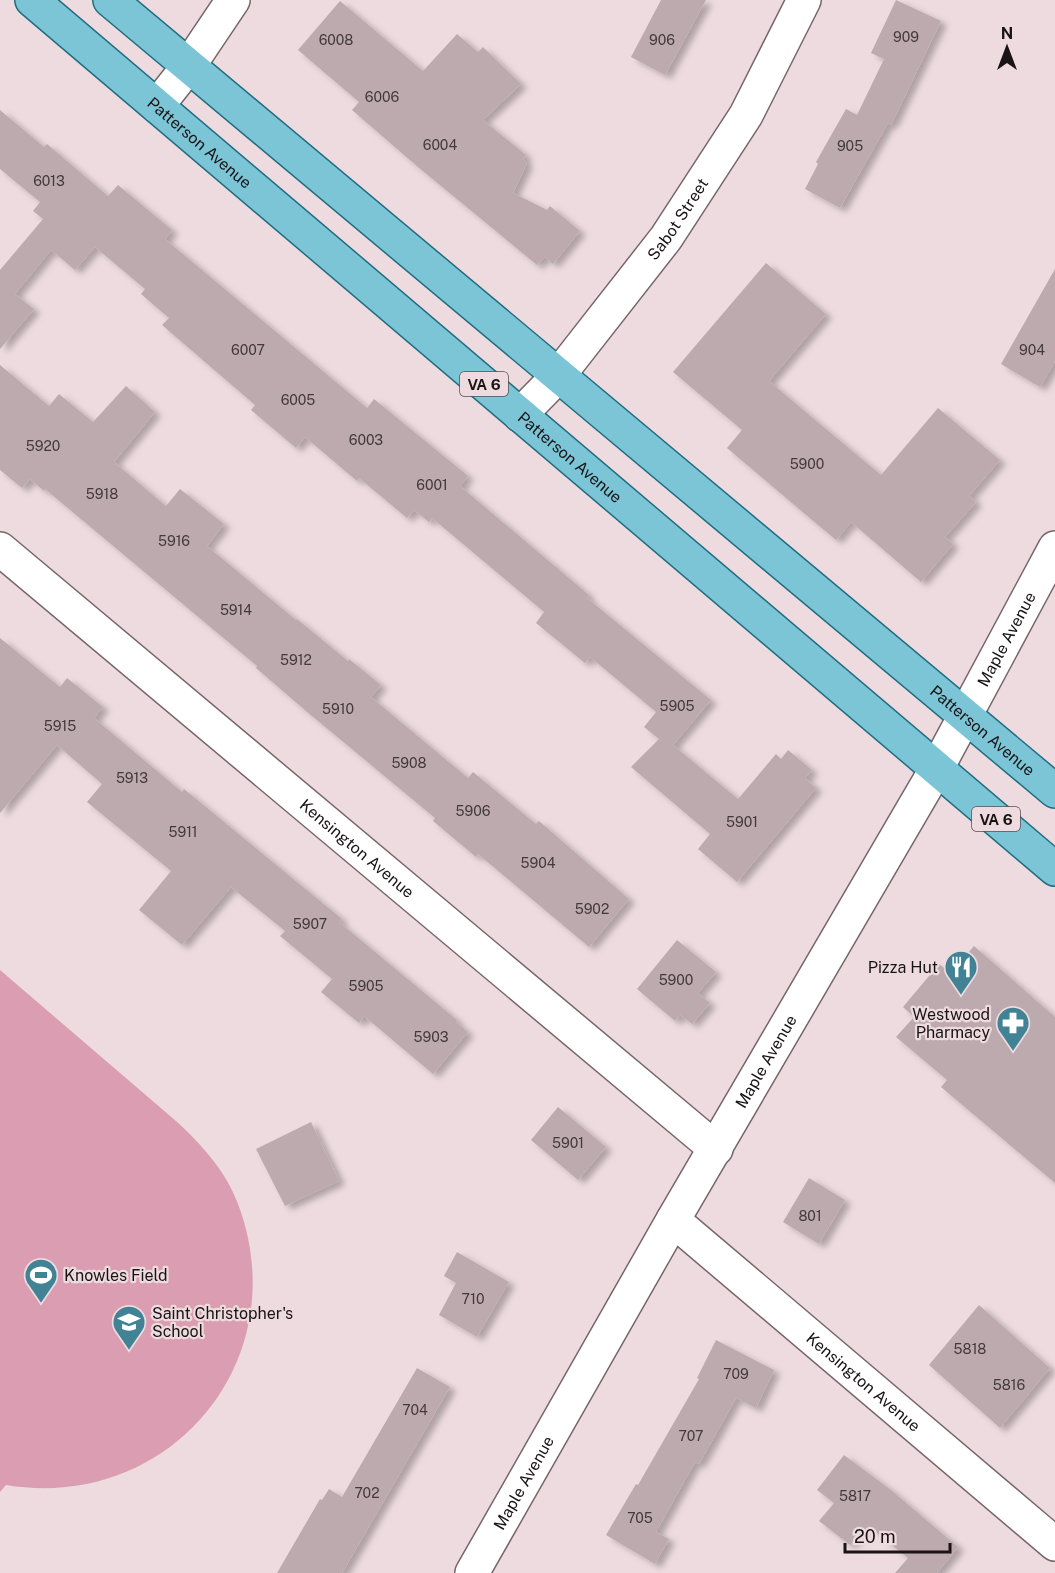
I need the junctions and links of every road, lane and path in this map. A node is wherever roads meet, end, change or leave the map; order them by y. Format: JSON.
{"nodes":[{"id":1,"x":32,"y":0,"type":"edge"},
{"id":2,"x":110,"y":0,"type":"edge"},
{"id":3,"x":233,"y":0,"type":"edge"},
{"id":4,"x":804,"y":0,"type":"edge"},
{"id":5,"x":188,"y":67,"type":"junction"},
{"id":6,"x":157,"y":106,"type":"junction"},
{"id":7,"x":558,"y":376,"type":"junction"},
{"id":8,"x":520,"y":415,"type":"junction"},
{"id":9,"x":1055,"y":548,"type":"edge"},
{"id":10,"x":0,"y":549,"type":"edge"},
{"id":11,"x":965,"y":716,"type":"junction"},
{"id":12,"x":937,"y":768,"type":"junction"},
{"id":13,"x":1055,"y":791,"type":"edge"},
{"id":14,"x":1055,"y":869,"type":"edge"},
{"id":15,"x":716,"y":1149,"type":"junction"},
{"id":16,"x":673,"y":1220,"type":"junction"},
{"id":17,"x":1055,"y":1544,"type":"edge"},
{"id":18,"x":472,"y":1573,"type":"edge"}],
"edges":[{"from":1,"to":6,"type":"main road","name":"Patterson Avenue","number":"VA 6"},
{"from":2,"to":5,"type":"main road","name":"Patterson Avenue"},
{"from":3,"to":5,"type":"street"},
{"from":4,"to":7,"type":"street","name":"Sabot Street"},
{"from":5,"to":6,"type":"street"},
{"from":5,"to":7,"type":"main road","name":"Patterson Avenue"},
{"from":6,"to":8,"type":"main road","name":"Patterson Avenue","number":"VA 6"},
{"from":7,"to":8,"type":"street","name":"Sabot Street"},
{"from":7,"to":11,"type":"main road","name":"Patterson Avenue"},
{"from":8,"to":12,"type":"main road","name":"Patterson Avenue","number":"VA 6"},
{"from":9,"to":11,"type":"street","name":"Maple Avenue"},
{"from":10,"to":15,"type":"street","name":"Kensington Avenue"},
{"from":11,"to":12,"type":"street","name":"Maple Avenue"},
{"from":11,"to":13,"type":"main road","name":"Patterson Avenue"},
{"from":12,"to":14,"type":"main road","name":"Patterson Avenue","number":"VA 6"},
{"from":12,"to":15,"type":"street","name":"Maple Avenue"},
{"from":15,"to":16,"type":"street","name":"Maple Avenue"},
{"from":16,"to":17,"type":"street","name":"Kensington Avenue"},
{"from":16,"to":18,"type":"street","name":"Maple Avenue"}]}
